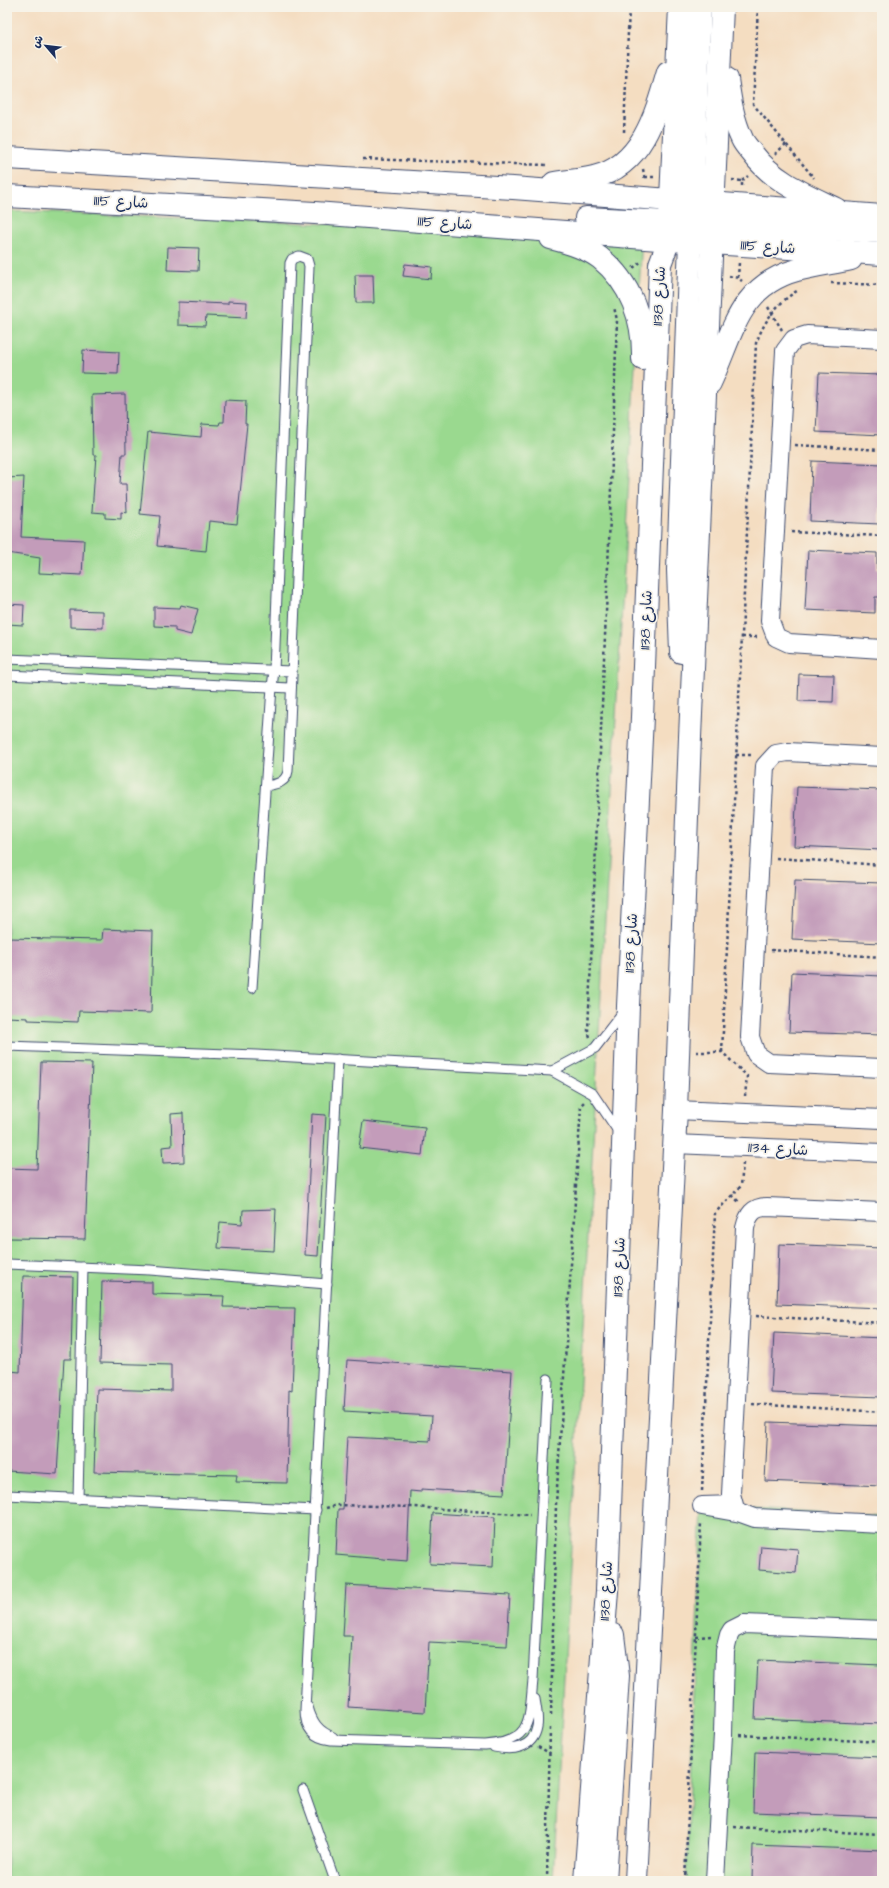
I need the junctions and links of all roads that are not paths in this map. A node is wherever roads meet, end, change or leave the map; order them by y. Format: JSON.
{"nodes":[{"id":1,"x":680,"y":7,"type":"edge"},
{"id":2,"x":700,"y":7,"type":"edge"},
{"id":3,"x":722,"y":7,"type":"edge"},
{"id":4,"x":721,"y":30,"type":"junction"},
{"id":5,"x":678,"y":34,"type":"junction"},
{"id":6,"x":7,"y":158,"type":"edge"},
{"id":7,"x":513,"y":188,"type":"junction"},
{"id":8,"x":7,"y":196,"type":"edge"},
{"id":9,"x":670,"y":200,"type":"junction"},
{"id":10,"x":316,"y":213,"type":"junction"},
{"id":11,"x":848,"y":214,"type":"junction"},
{"id":12,"x":882,"y":216,"type":"edge"},
{"id":13,"x":693,"y":224,"type":"junction"},
{"id":14,"x":515,"y":228,"type":"junction"},
{"id":15,"x":882,"y":232,"type":"edge"},
{"id":16,"x":880,"y":254,"type":"edge"},
{"id":17,"x":882,"y":339,"type":"edge"},
{"id":18,"x":706,"y":392,"type":"junction"},
{"id":19,"x":645,"y":640,"type":"junction"},
{"id":20,"x":882,"y":649,"type":"edge"},
{"id":21,"x":7,"y":659,"type":"edge"},
{"id":22,"x":274,"y":671,"type":"junction"},
{"id":23,"x":291,"y":671,"type":"junction"},
{"id":24,"x":7,"y":675,"type":"edge"},
{"id":25,"x":272,"y":688,"type":"junction"},
{"id":26,"x":290,"y":688,"type":"junction"},
{"id":27,"x":690,"y":736,"type":"junction"},
{"id":28,"x":882,"y":757,"type":"edge"},
{"id":29,"x":266,"y":786,"type":"junction"},
{"id":30,"x":252,"y":988,"type":"dead end"},
{"id":31,"x":628,"y":1006,"type":"junction"},
{"id":32,"x":7,"y":1046,"type":"edge"},
{"id":33,"x":338,"y":1059,"type":"junction"},
{"id":34,"x":882,"y":1068,"type":"edge"},
{"id":35,"x":552,"y":1071,"type":"junction"},
{"id":36,"x":676,"y":1110,"type":"junction"},
{"id":37,"x":882,"y":1119,"type":"edge"},
{"id":38,"x":624,"y":1140,"type":"junction"},
{"id":39,"x":674,"y":1144,"type":"junction"},
{"id":40,"x":882,"y":1154,"type":"edge"},
{"id":41,"x":882,"y":1212,"type":"edge"},
{"id":42,"x":7,"y":1264,"type":"edge"},
{"id":43,"x":83,"y":1267,"type":"junction"},
{"id":44,"x":327,"y":1284,"type":"junction"},
{"id":45,"x":548,"y":1379,"type":"dead end"},
{"id":46,"x":7,"y":1495,"type":"edge"},
{"id":47,"x":78,"y":1499,"type":"junction"},
{"id":48,"x":316,"y":1510,"type":"junction"},
{"id":49,"x":882,"y":1524,"type":"edge"},
{"id":50,"x":607,"y":1591,"type":"junction"},
{"id":51,"x":882,"y":1630,"type":"edge"},
{"id":52,"x":302,"y":1790,"type":"dead end"},
{"id":53,"x":637,"y":1857,"type":"junction"},
{"id":54,"x":335,"y":1881,"type":"edge"},
{"id":55,"x":585,"y":1881,"type":"edge"},
{"id":56,"x":605,"y":1881,"type":"edge"},
{"id":57,"x":636,"y":1881,"type":"edge"},
{"id":58,"x":642,"y":1881,"type":"edge"},
{"id":59,"x":715,"y":1881,"type":"edge"}],
"edges":[{"from":1,"to":5,"type":"street"},
{"from":2,"to":13,"type":"street"},
{"from":3,"to":4,"type":"street","name":"شارع 1138"},
{"from":4,"to":11,"type":"street"},
{"from":4,"to":13,"type":"street","name":"شارع 1138"},
{"from":5,"to":7,"type":"street"},
{"from":5,"to":9,"type":"street"},
{"from":6,"to":7,"type":"street","name":"شارع 1115"},
{"from":7,"to":9,"type":"street","name":"شارع 1115"},
{"from":8,"to":10,"type":"street","name":"شارع 1115"},
{"from":9,"to":13,"type":"street","name":"شارع 1115"},
{"from":10,"to":13,"type":"street"},
{"from":10,"to":14,"type":"street","name":"شارع 1115"},
{"from":11,"to":12,"type":"street","name":"شارع 1115"},
{"from":11,"to":13,"type":"street","name":"شارع 1115"},
{"from":13,"to":14,"type":"street","name":"شارع 1115"},
{"from":13,"to":15,"type":"street"},
{"from":13,"to":16,"type":"street","name":"شارع 1115"},
{"from":13,"to":18,"type":"street","name":"شارع 1138"},
{"from":13,"to":19,"type":"street","name":"شارع 1138"},
{"from":13,"to":27,"type":"street"},
{"from":14,"to":19,"type":"street"},
{"from":16,"to":18,"type":"street"},
{"from":17,"to":20,"type":"street"},
{"from":18,"to":27,"type":"street","name":"شارع 1138"},
{"from":19,"to":31,"type":"street","name":"شارع 1138"},
{"from":21,"to":22,"type":"lane"},
{"from":22,"to":23,"type":"lane"},
{"from":22,"to":23,"type":"lane"},
{"from":22,"to":25,"type":"lane"},
{"from":23,"to":26,"type":"lane"},
{"from":24,"to":25,"type":"lane"},
{"from":25,"to":26,"type":"lane"},
{"from":25,"to":29,"type":"lane"},
{"from":26,"to":29,"type":"lane"},
{"from":27,"to":36,"type":"street","name":"شارع 1138"},
{"from":28,"to":34,"type":"street"},
{"from":29,"to":30,"type":"lane"},
{"from":31,"to":35,"type":"lane"},
{"from":31,"to":38,"type":"street","name":"شارع 1138"},
{"from":32,"to":33,"type":"lane"},
{"from":33,"to":35,"type":"lane"},
{"from":33,"to":44,"type":"lane"},
{"from":35,"to":38,"type":"lane"},
{"from":36,"to":37,"type":"street"},
{"from":36,"to":39,"type":"street","name":"شارع 1138"},
{"from":38,"to":50,"type":"street","name":"شارع 1138"},
{"from":39,"to":40,"type":"street","name":"شارع 1134"},
{"from":39,"to":53,"type":"street","name":"شارع 1138"},
{"from":41,"to":49,"type":"street"},
{"from":42,"to":43,"type":"lane"},
{"from":43,"to":44,"type":"lane"},
{"from":43,"to":47,"type":"lane"},
{"from":44,"to":48,"type":"lane"},
{"from":45,"to":48,"type":"lane"},
{"from":46,"to":47,"type":"lane"},
{"from":47,"to":48,"type":"lane"},
{"from":50,"to":55,"type":"street","name":"شارع 1138"},
{"from":50,"to":56,"type":"street"},
{"from":51,"to":59,"type":"street"},
{"from":52,"to":54,"type":"lane"},
{"from":53,"to":57,"type":"street","name":"شارع 1138"},
{"from":53,"to":58,"type":"street"}]}
